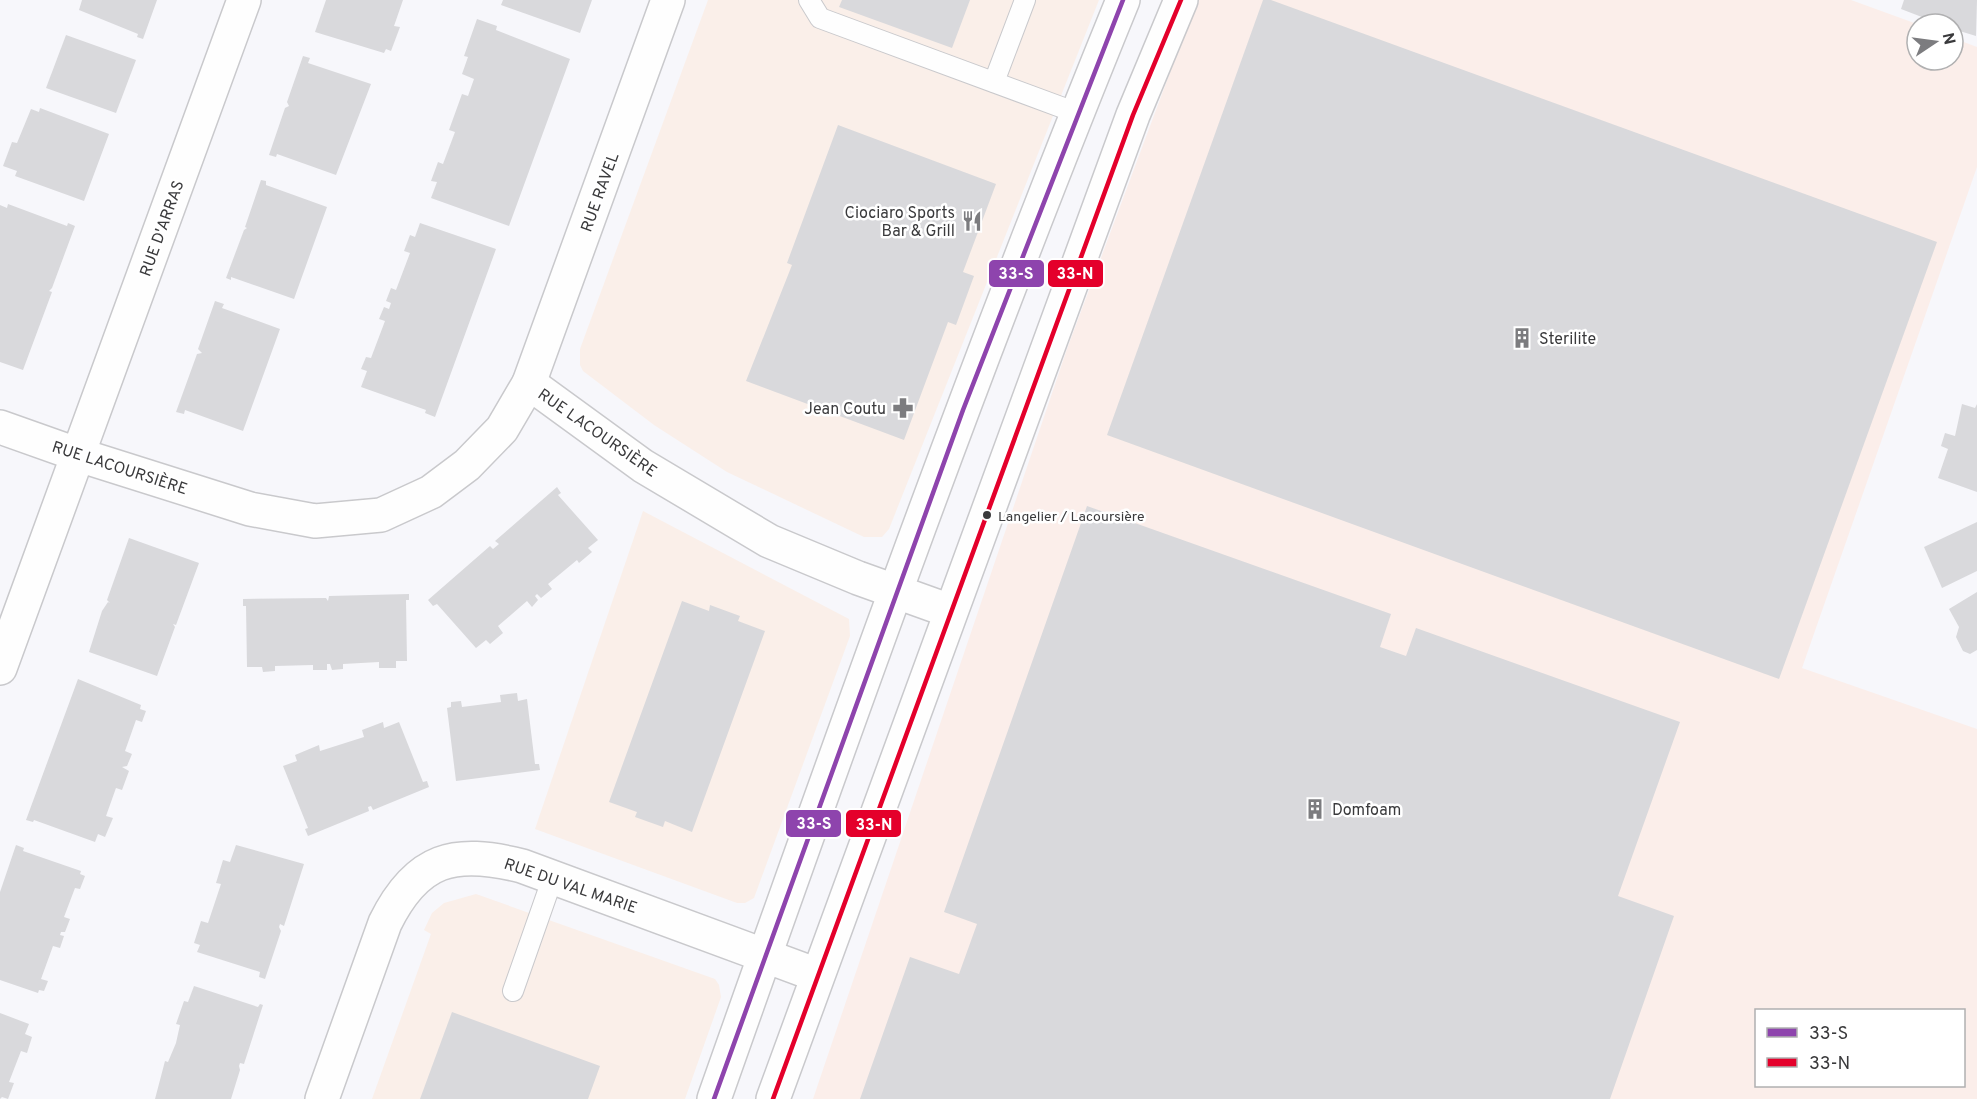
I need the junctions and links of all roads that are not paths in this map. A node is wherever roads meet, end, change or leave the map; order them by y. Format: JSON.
{"nodes":[{"id":1,"x":244,"y":0,"type":"edge"},
{"id":2,"x":668,"y":0,"type":"edge"},
{"id":3,"x":809,"y":0,"type":"edge"},
{"id":4,"x":1025,"y":0,"type":"edge"},
{"id":5,"x":1123,"y":0,"type":"edge"},
{"id":6,"x":1180,"y":0,"type":"edge"},
{"id":7,"x":994,"y":82,"type":"junction"},
{"id":8,"x":1077,"y":114,"type":"junction"},
{"id":9,"x":529,"y":383,"type":"junction"},
{"id":10,"x":0,"y":427,"type":"edge"},
{"id":11,"x":79,"y":455,"type":"junction"},
{"id":12,"x":895,"y":592,"type":"junction"},
{"id":13,"x":950,"y":611,"type":"junction"},
{"id":14,"x":0,"y":668,"type":"edge"},
{"id":15,"x":553,"y":877,"type":"junction"},
{"id":16,"x":765,"y":955,"type":"junction"},
{"id":17,"x":817,"y":975,"type":"junction"},
{"id":18,"x":513,"y":991,"type":"dead end"},
{"id":19,"x":322,"y":1099,"type":"edge"},
{"id":20,"x":714,"y":1099,"type":"edge"},
{"id":21,"x":773,"y":1099,"type":"edge"}],
"edges":[{"from":1,"to":11,"type":"street","name":"RUE D'ARRAS"},
{"from":2,"to":9,"type":"street","name":"RUE RAVEL"},
{"from":3,"to":7,"type":"lane"},
{"from":4,"to":7,"type":"lane"},
{"from":5,"to":8,"type":"street"},
{"from":6,"to":13,"type":"street"},
{"from":7,"to":8,"type":"lane"},
{"from":8,"to":12,"type":"street"},
{"from":9,"to":11,"type":"street","name":"RUE LACOURSIÈRE"},
{"from":9,"to":12,"type":"street","name":"RUE LACOURSIÈRE"},
{"from":10,"to":11,"type":"street","name":"RUE LACOURSIÈRE"},
{"from":11,"to":14,"type":"street","name":"RUE D'ARRAS"},
{"from":12,"to":13,"type":"street","name":"RUE LACOURSIÈRE"},
{"from":12,"to":16,"type":"street"},
{"from":13,"to":17,"type":"street"},
{"from":15,"to":16,"type":"street","name":"RUE DU VAL MARIE"},
{"from":15,"to":18,"type":"lane"},
{"from":15,"to":19,"type":"street","name":"RUE DU VAL MARIE"},
{"from":16,"to":17,"type":"street","name":"RUE DU VAL MARIE"},
{"from":16,"to":20,"type":"street"},
{"from":17,"to":21,"type":"street"}]}
